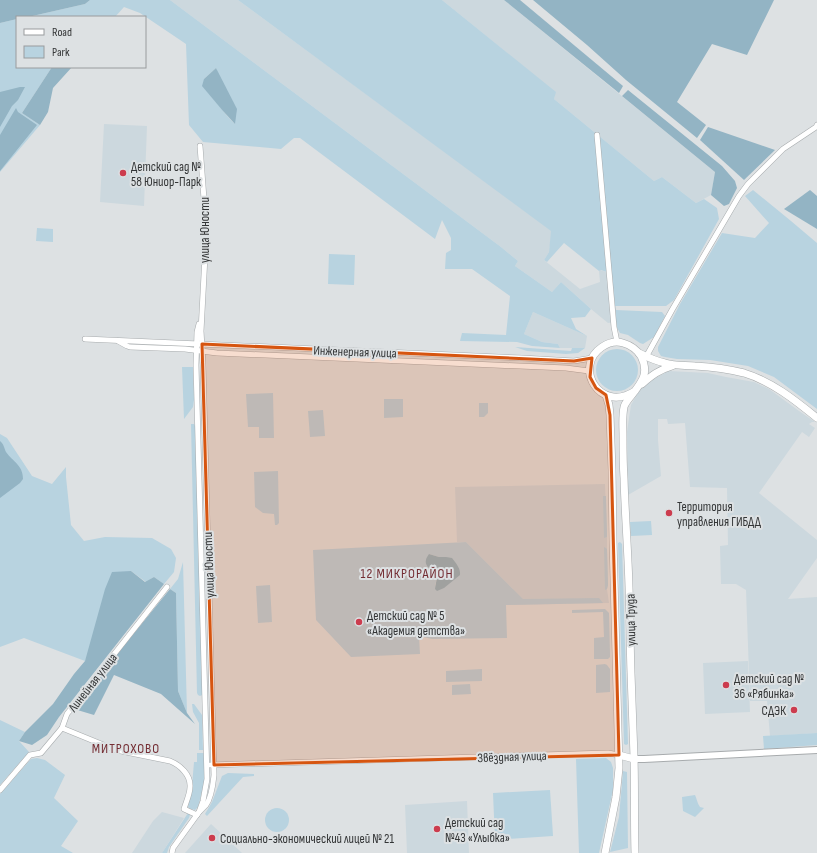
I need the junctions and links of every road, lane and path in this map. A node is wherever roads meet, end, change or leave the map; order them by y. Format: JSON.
{"nodes":[{"id":1,"x":817,"y":125,"type":"edge"},
{"id":2,"x":597,"y":135,"type":"dead end"},
{"id":3,"x":200,"y":146,"type":"dead end"},
{"id":4,"x":85,"y":339,"type":"dead end"},
{"id":5,"x":117,"y":340,"type":"junction"},
{"id":6,"x":617,"y":342,"type":"junction"},
{"id":7,"x":199,"y":344,"type":"junction"},
{"id":8,"x":199,"y":351,"type":"junction"},
{"id":9,"x":639,"y":353,"type":"junction"},
{"id":10,"x":646,"y":357,"type":"junction"},
{"id":11,"x":592,"y":358,"type":"junction"},
{"id":12,"x":674,"y":365,"type":"junction"},
{"id":13,"x":589,"y":371,"type":"junction"},
{"id":14,"x":637,"y":389,"type":"junction"},
{"id":15,"x":606,"y":395,"type":"junction"},
{"id":16,"x":817,"y":418,"type":"edge"},
{"id":17,"x":167,"y":587,"type":"dead end"},
{"id":18,"x":62,"y":728,"type":"junction"},
{"id":19,"x":817,"y":750,"type":"edge"},
{"id":20,"x":619,"y":755,"type":"junction"},
{"id":21,"x":634,"y":759,"type":"junction"},
{"id":22,"x":207,"y":765,"type":"junction"},
{"id":23,"x":214,"y":765,"type":"junction"},
{"id":24,"x":0,"y":790,"type":"edge"},
{"id":25,"x":198,"y":813,"type":"junction"},
{"id":26,"x":172,"y":853,"type":"edge"},
{"id":27,"x":605,"y":853,"type":"edge"},
{"id":28,"x":635,"y":853,"type":"edge"}],
"edges":[{"from":1,"to":10,"type":"street"},
{"from":2,"to":6,"type":"street"},
{"from":3,"to":7,"type":"street","name":"улица Юности"},
{"from":4,"to":5,"type":"street","name":"Инженерная улица"},
{"from":5,"to":7,"type":"street","name":"Инженерная улица"},
{"from":5,"to":8,"type":"street","name":"Инженерная улица"},
{"from":6,"to":9,"type":"main road"},
{"from":6,"to":11,"type":"main road"},
{"from":7,"to":8,"type":"street","name":"улица Юности"},
{"from":7,"to":11,"type":"street","name":"Инженерная улица"},
{"from":8,"to":13,"type":"street","name":"Инженерная улица"},
{"from":8,"to":22,"type":"street","name":"улица Юности"},
{"from":8,"to":23,"type":"street","name":"улица Юности"},
{"from":9,"to":10,"type":"main road"},
{"from":9,"to":14,"type":"main road"},
{"from":10,"to":12,"type":"main road"},
{"from":11,"to":13,"type":"main road"},
{"from":12,"to":14,"type":"main road"},
{"from":12,"to":16,"type":"main road"},
{"from":13,"to":15,"type":"main road"},
{"from":14,"to":15,"type":"main road"},
{"from":14,"to":21,"type":"main road","name":"улица Труда"},
{"from":15,"to":20,"type":"main road","name":"улица Труда"},
{"from":17,"to":18,"type":"street","name":"Линейная улица"},
{"from":18,"to":24,"type":"street","name":"Линейная улица"},
{"from":18,"to":25,"type":"street"},
{"from":19,"to":21,"type":"street","name":"Звёздная улица"},
{"from":20,"to":21,"type":"main road","name":"Звёздная улица"},
{"from":20,"to":23,"type":"street","name":"Звёздная улица"},
{"from":20,"to":27,"type":"main road","name":"улица Труда"},
{"from":21,"to":28,"type":"main road","name":"улица Труда"},
{"from":22,"to":23,"type":"street","name":"Звёздная улица"},
{"from":22,"to":25,"type":"street","name":"улица Юности"},
{"from":23,"to":25,"type":"street","name":"улица Юности"},
{"from":25,"to":26,"type":"street","name":"улица Юности"}]}
